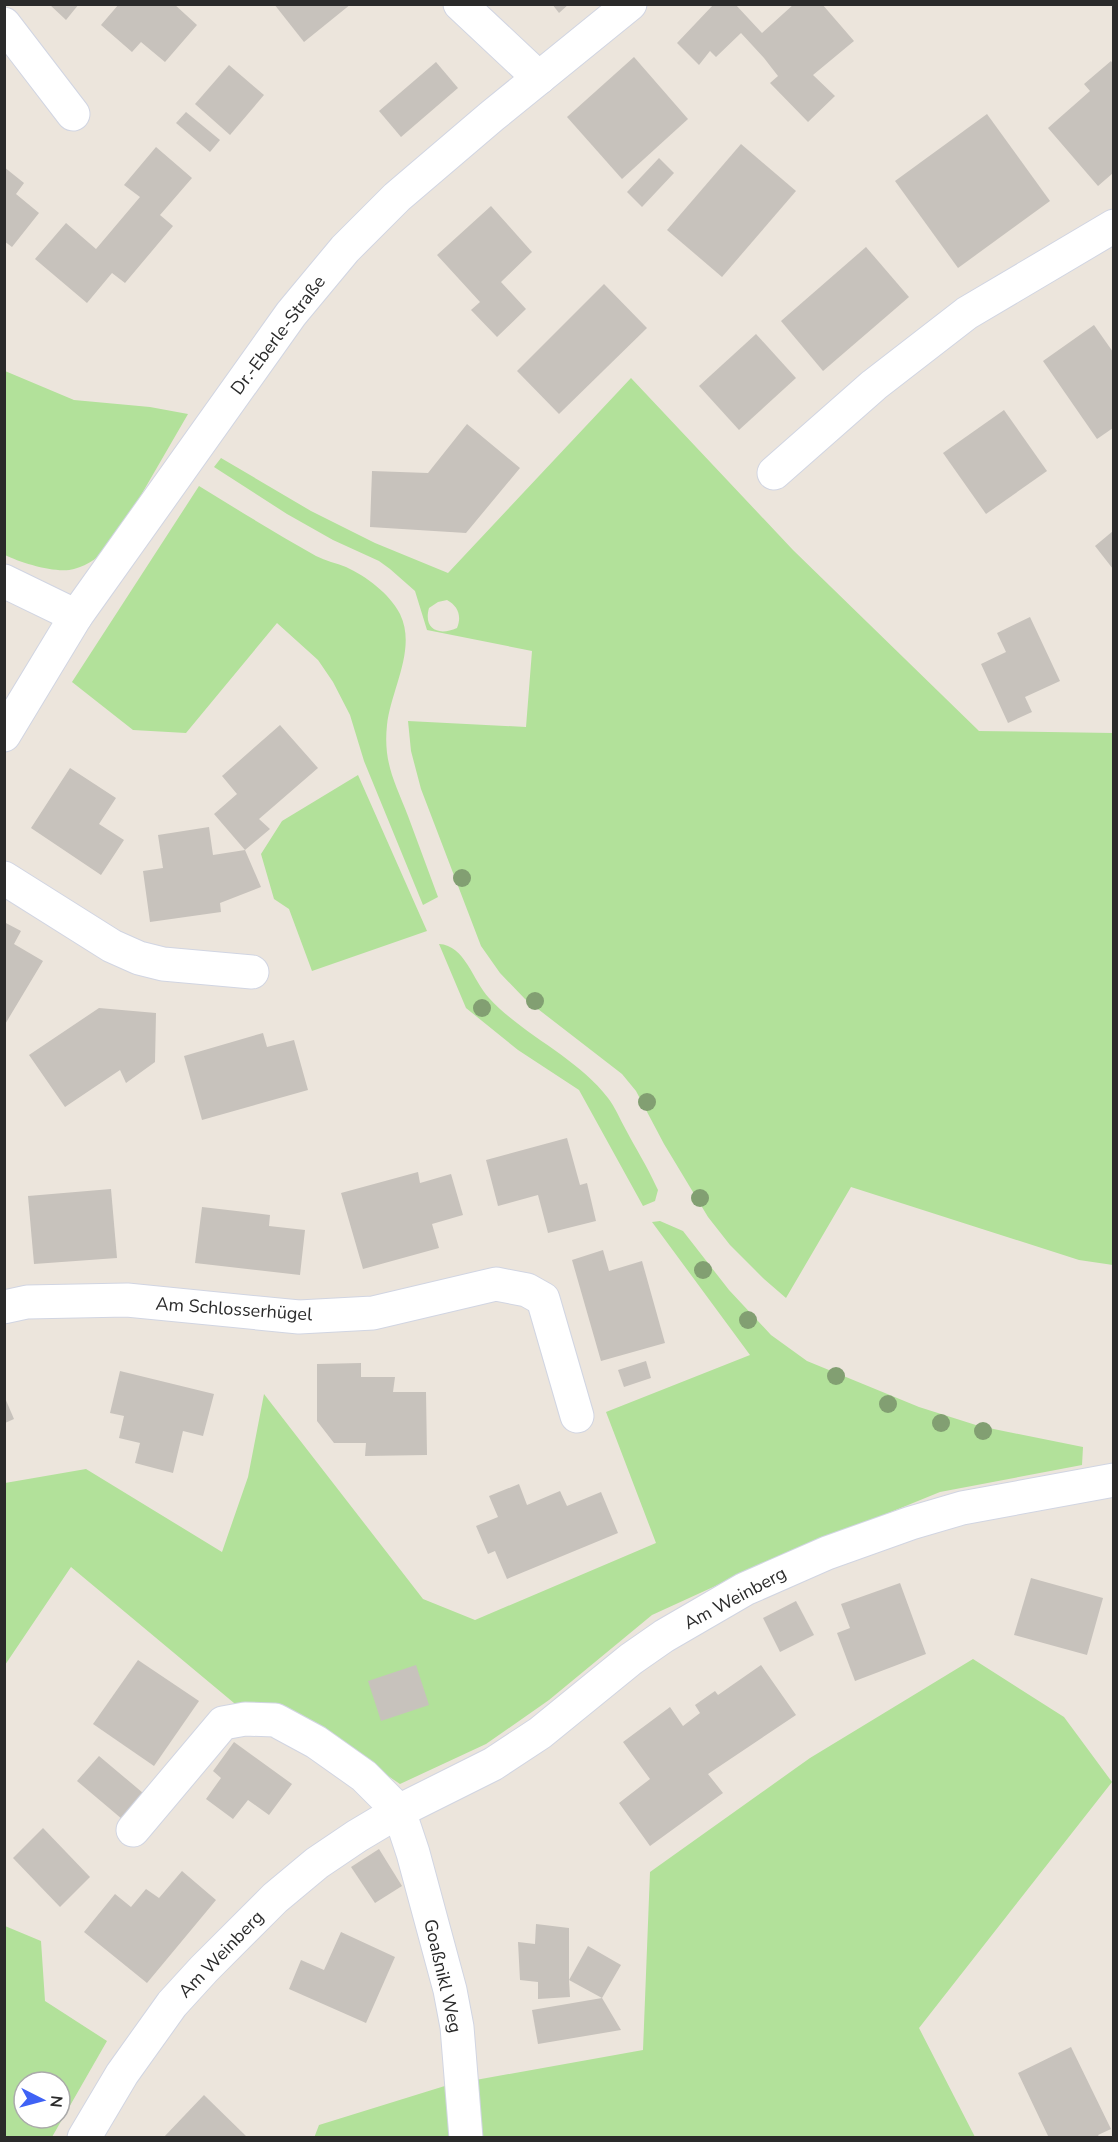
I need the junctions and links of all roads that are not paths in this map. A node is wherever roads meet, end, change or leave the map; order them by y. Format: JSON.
{"nodes":[{"id":1,"x":460,"y":4,"type":"edge"},
{"id":2,"x":630,"y":4,"type":"edge"},
{"id":3,"x":4,"y":24,"type":"edge"},
{"id":4,"x":539,"y":78,"type":"junction"},
{"id":5,"x":73,"y":114,"type":"dead end"},
{"id":6,"x":1113,"y":226,"type":"edge"},
{"id":7,"x":774,"y":473,"type":"dead end"},
{"id":8,"x":4,"y":581,"type":"edge"},
{"id":9,"x":76,"y":616,"type":"junction"},
{"id":10,"x":4,"y":735,"type":"edge"},
{"id":11,"x":4,"y":878,"type":"edge"},
{"id":12,"x":252,"y":972,"type":"dead end"},
{"id":13,"x":4,"y":1307,"type":"edge"},
{"id":14,"x":578,"y":1416,"type":"dead end"},
{"id":15,"x":1113,"y":1480,"type":"edge"},
{"id":16,"x":399,"y":1811,"type":"junction"},
{"id":17,"x":134,"y":1830,"type":"dead end"},
{"id":18,"x":84,"y":2138,"type":"edge"},
{"id":19,"x":466,"y":2138,"type":"edge"}],
"edges":[{"from":1,"to":4,"type":"street"},
{"from":2,"to":4,"type":"street","name":"Dr.-Eberle-Straße"},
{"from":3,"to":5,"type":"street"},
{"from":4,"to":9,"type":"street","name":"Dr.-Eberle-Straße"},
{"from":6,"to":7,"type":"street"},
{"from":8,"to":9,"type":"street"},
{"from":9,"to":10,"type":"street","name":"Dr.-Eberle-Straße"},
{"from":11,"to":12,"type":"street"},
{"from":13,"to":14,"type":"street","name":"Am Schlosserhügel"},
{"from":15,"to":16,"type":"street","name":"Am Weinberg"},
{"from":16,"to":17,"type":"street"},
{"from":16,"to":18,"type":"street","name":"Am Weinberg"},
{"from":16,"to":19,"type":"street","name":"Goaßnikl Weg"}]}
